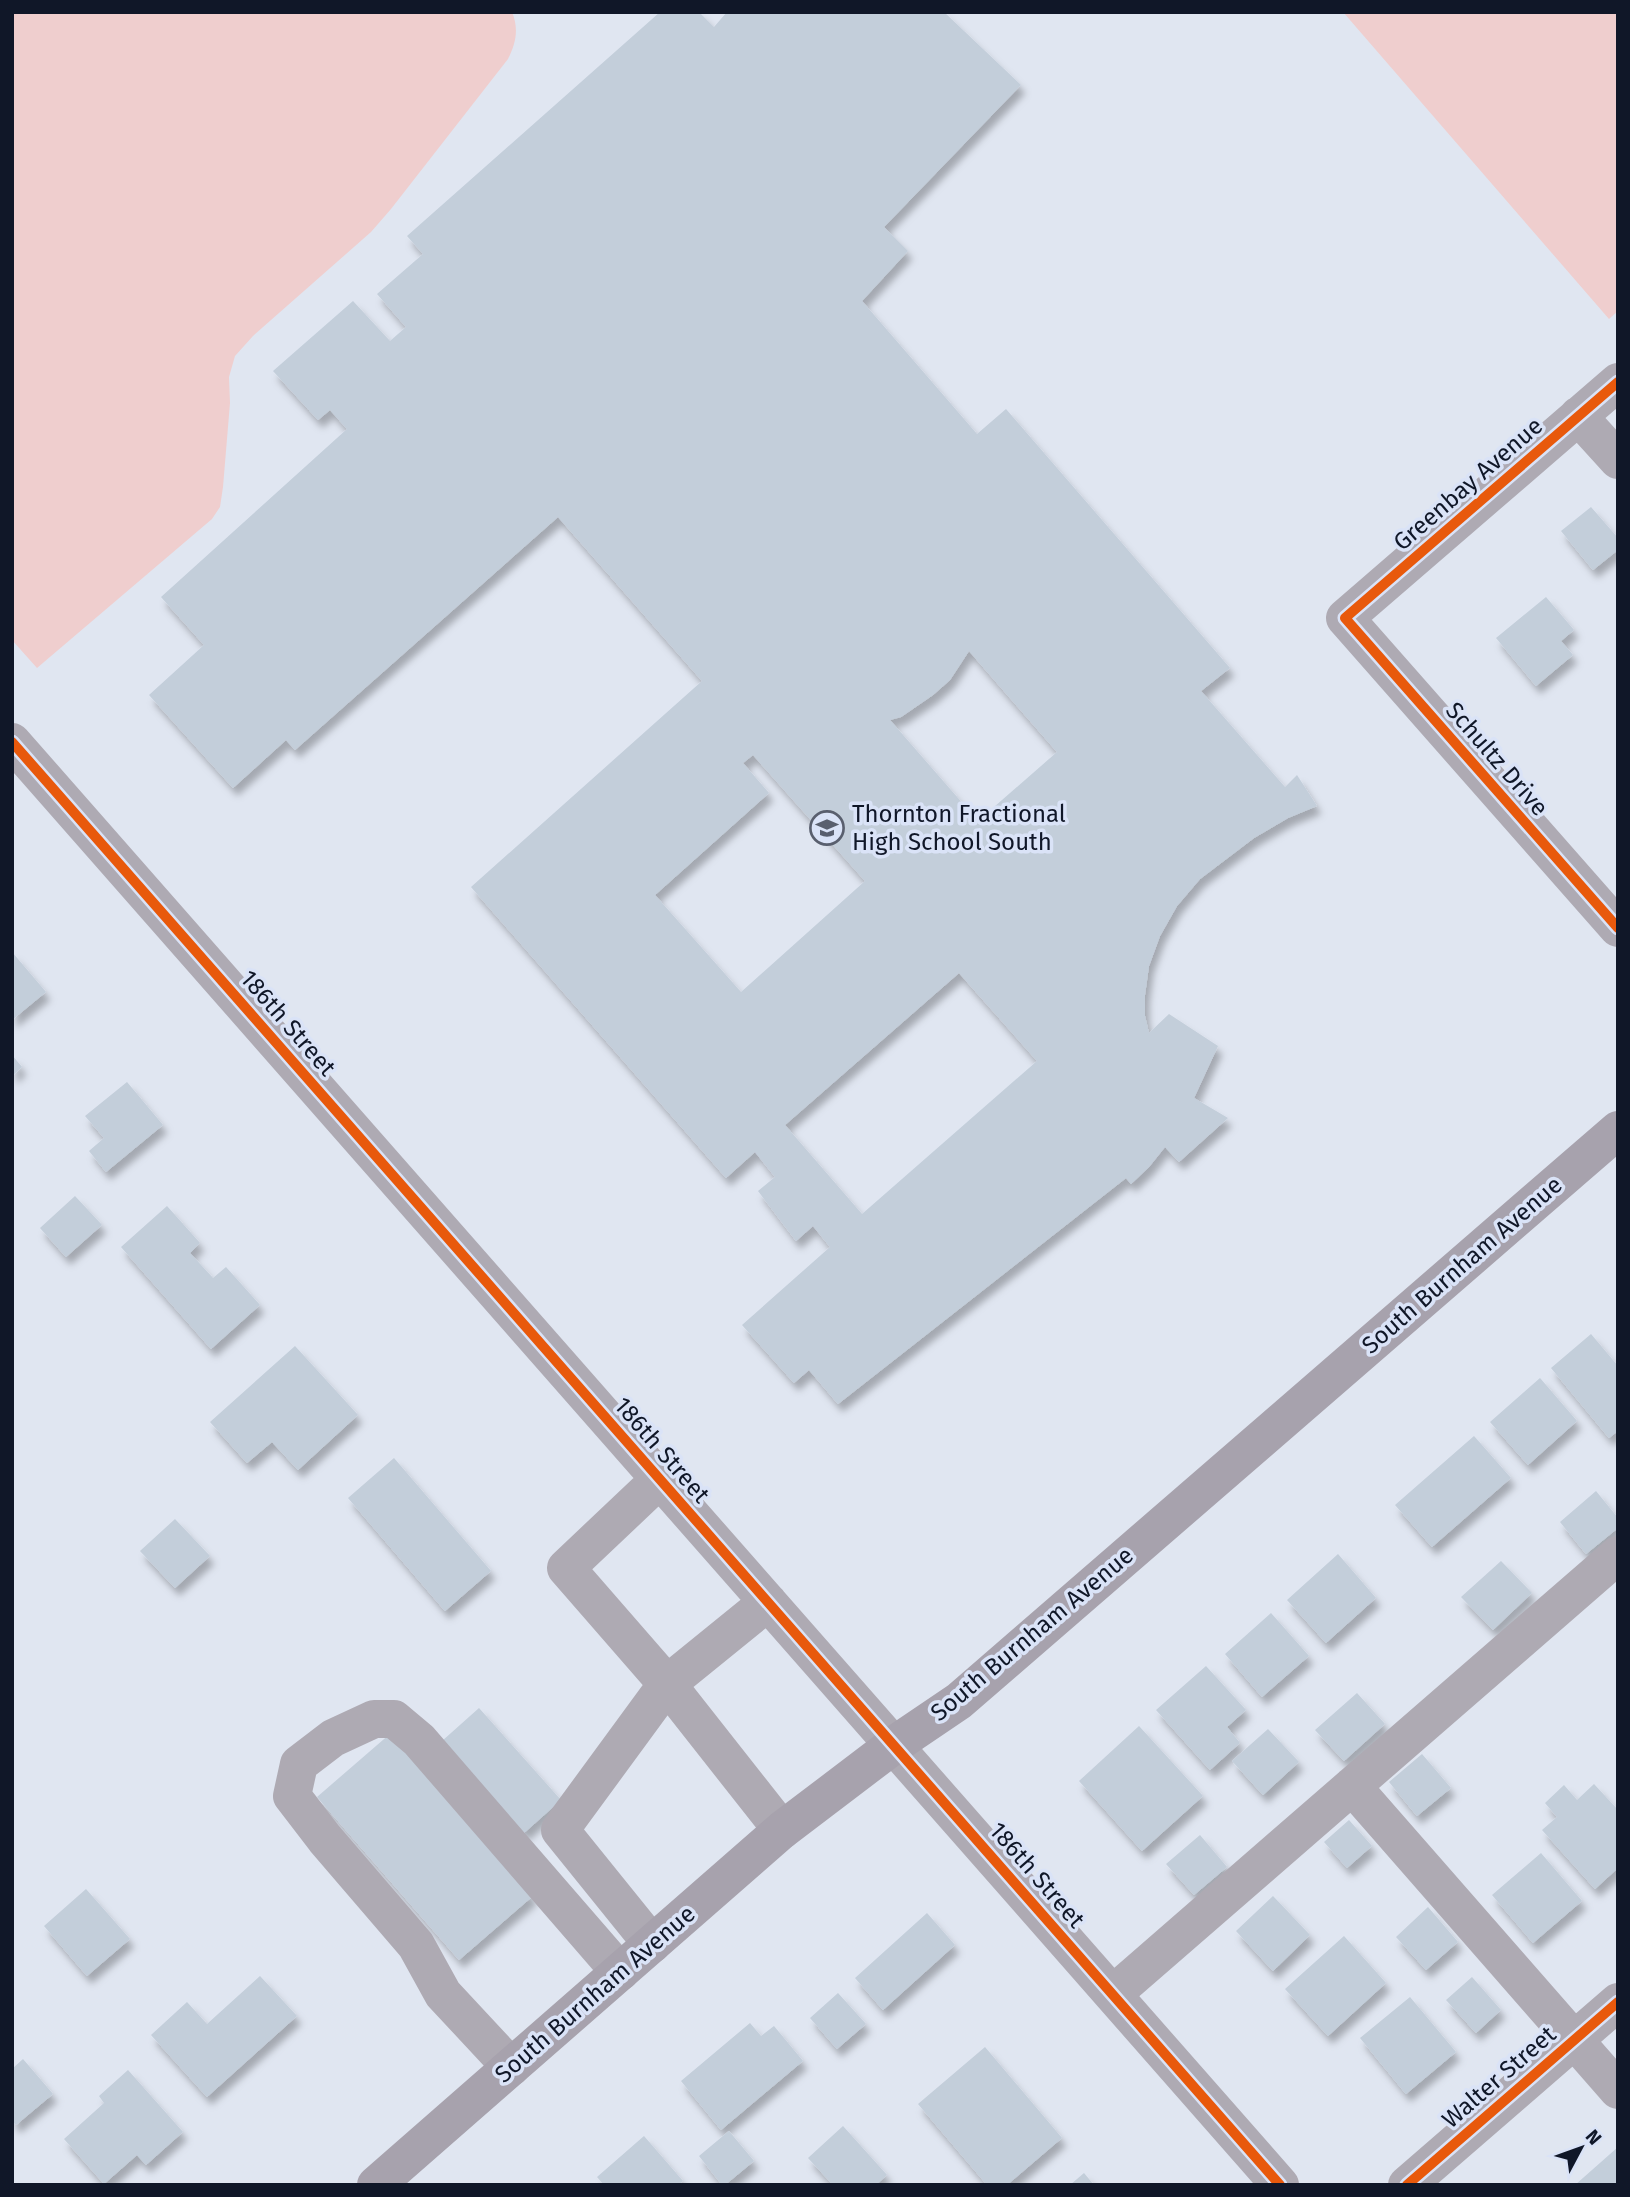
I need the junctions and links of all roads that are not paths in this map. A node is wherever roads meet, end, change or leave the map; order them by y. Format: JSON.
{"nodes":[{"id":1,"x":1618,"y":382,"type":"edge"},
{"id":2,"x":1578,"y":416,"type":"junction"},
{"id":3,"x":1618,"y":460,"type":"edge"},
{"id":4,"x":1345,"y":618,"type":"joint"},
{"id":5,"x":12,"y":741,"type":"edge"},
{"id":6,"x":1618,"y":928,"type":"edge"},
{"id":7,"x":1618,"y":1130,"type":"edge"},
{"id":8,"x":660,"y":1479,"type":"junction"},
{"id":9,"x":1618,"y":1555,"type":"edge"},
{"id":10,"x":768,"y":1602,"type":"junction"},
{"id":11,"x":667,"y":1684,"type":"junction"},
{"id":12,"x":894,"y":1745,"type":"junction"},
{"id":13,"x":1352,"y":1786,"type":"junction"},
{"id":14,"x":782,"y":1830,"type":"junction"},
{"id":15,"x":652,"y":1944,"type":"junction"},
{"id":16,"x":620,"y":1972,"type":"junction"},
{"id":17,"x":1113,"y":1994,"type":"junction"},
{"id":18,"x":1618,"y":2002,"type":"edge"},
{"id":19,"x":1574,"y":2040,"type":"junction"},
{"id":20,"x":511,"y":2067,"type":"junction"},
{"id":21,"x":1618,"y":2090,"type":"edge"},
{"id":22,"x":376,"y":2185,"type":"edge"},
{"id":23,"x":1280,"y":2185,"type":"edge"},
{"id":24,"x":1407,"y":2185,"type":"edge"}],
"edges":[{"from":1,"to":2,"type":"street","name":"Greenbay Avenue"},
{"from":2,"to":3,"type":"street"},
{"from":2,"to":4,"type":"street","name":"Greenbay Avenue"},
{"from":4,"to":6,"type":"street","name":"Schultz Drive"},
{"from":5,"to":8,"type":"street","name":"186th Street"},
{"from":7,"to":12,"type":"main road","name":"South Burnham Avenue"},
{"from":8,"to":10,"type":"street","name":"186th Street"},
{"from":8,"to":11,"type":"street"},
{"from":9,"to":13,"type":"street"},
{"from":10,"to":11,"type":"street"},
{"from":10,"to":12,"type":"street","name":"186th Street"},
{"from":11,"to":14,"type":"street"},
{"from":11,"to":15,"type":"street"},
{"from":12,"to":14,"type":"main road","name":"South Burnham Avenue"},
{"from":12,"to":17,"type":"street","name":"186th Street"},
{"from":13,"to":17,"type":"street"},
{"from":13,"to":19,"type":"street"},
{"from":14,"to":15,"type":"main road","name":"South Burnham Avenue"},
{"from":15,"to":16,"type":"main road","name":"South Burnham Avenue"},
{"from":16,"to":20,"type":"main road","name":"South Burnham Avenue"},
{"from":16,"to":20,"type":"street"},
{"from":17,"to":23,"type":"street","name":"186th Street"},
{"from":18,"to":19,"type":"street","name":"Walter Street"},
{"from":19,"to":21,"type":"street"},
{"from":19,"to":24,"type":"street","name":"Walter Street"},
{"from":20,"to":22,"type":"main road","name":"South Burnham Avenue"}]}
